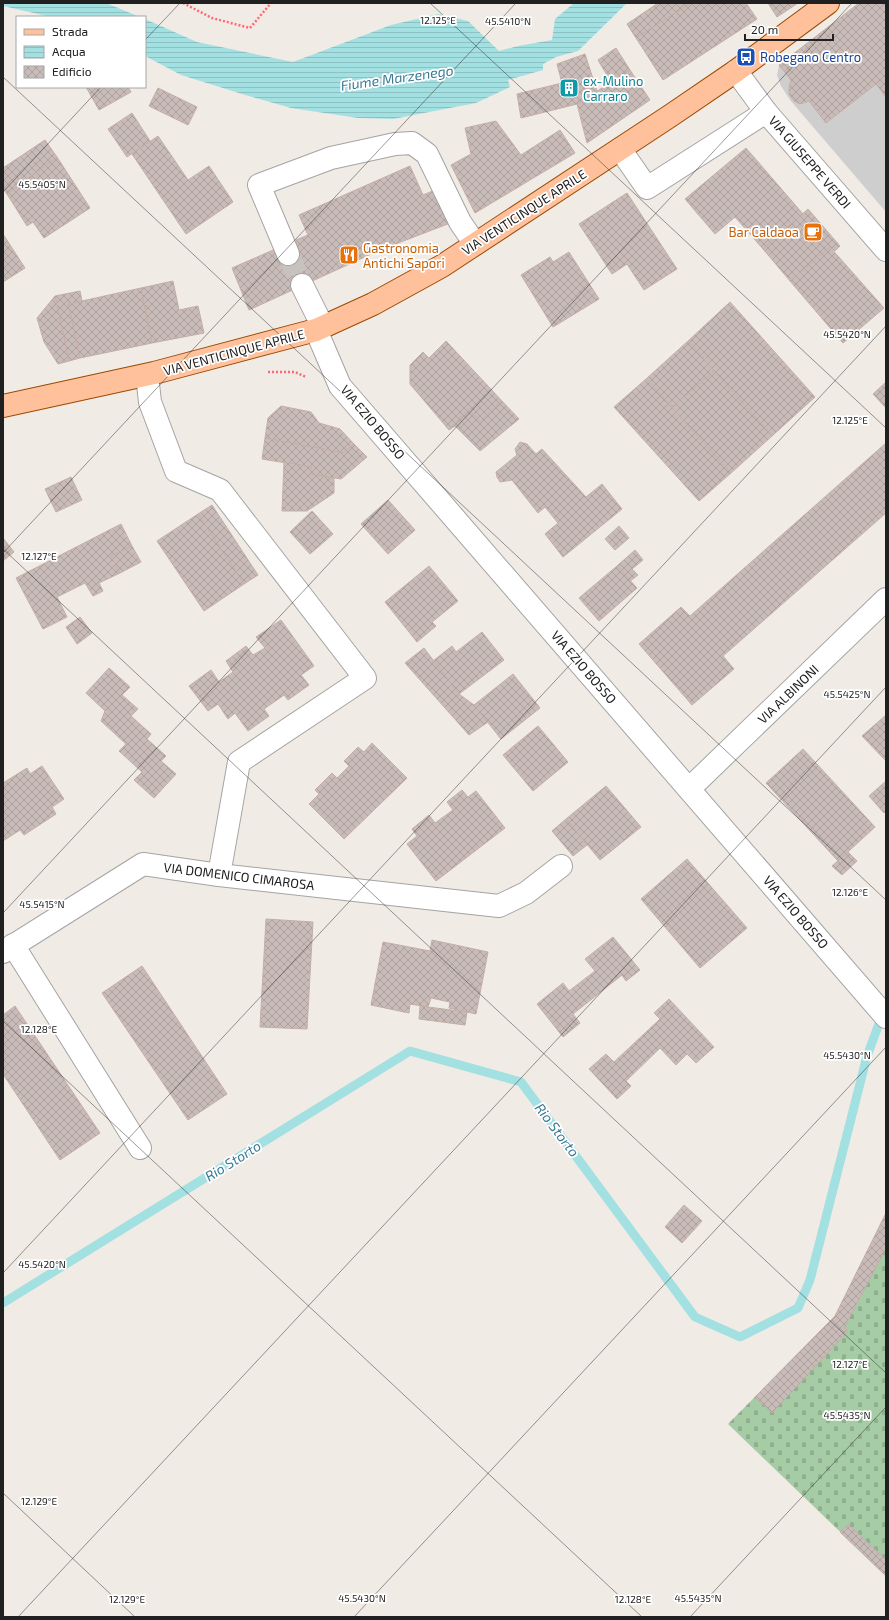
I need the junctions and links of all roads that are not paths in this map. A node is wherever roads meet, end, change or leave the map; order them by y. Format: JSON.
{"nodes":[{"id":1,"x":828,"y":3,"type":"edge"},
{"id":2,"x":736,"y":71,"type":"junction"},
{"id":3,"x":766,"y":112,"type":"junction"},
{"id":4,"x":620,"y":149,"type":"junction"},
{"id":5,"x":475,"y":244,"type":"junction"},
{"id":6,"x":886,"y":250,"type":"edge"},
{"id":7,"x":288,"y":254,"type":"tunnel mouth"},
{"id":8,"x":302,"y":285,"type":"tunnel mouth"},
{"id":9,"x":320,"y":329,"type":"junction"},
{"id":10,"x":147,"y":375,"type":"junction"},
{"id":11,"x":3,"y":406,"type":"edge"},
{"id":12,"x":886,"y":599,"type":"edge"},
{"id":13,"x":690,"y":788,"type":"junction"},
{"id":14,"x":561,"y":866,"type":"dead end"},
{"id":15,"x":219,"y":876,"type":"junction"},
{"id":16,"x":8,"y":949,"type":"edge"},
{"id":17,"x":886,"y":1017,"type":"edge"},
{"id":18,"x":140,"y":1148,"type":"dead end"}],
"edges":[{"from":1,"to":2,"type":"main road","name":"VIA VENTICINQUE APRILE"},
{"from":2,"to":3,"type":"street","name":"VIA GIUSEPPE VERDI"},
{"from":2,"to":4,"type":"main road","name":"VIA VENTICINQUE APRILE"},
{"from":3,"to":4,"type":"street"},
{"from":3,"to":6,"type":"street","name":"VIA GIUSEPPE VERDI"},
{"from":4,"to":5,"type":"main road","name":"VIA VENTICINQUE APRILE"},
{"from":5,"to":7,"type":"street"},
{"from":5,"to":9,"type":"main road","name":"VIA VENTICINQUE APRILE"},
{"from":8,"to":9,"type":"street","name":"VIA EZIO BOSSO"},
{"from":9,"to":10,"type":"main road","name":"VIA VENTICINQUE APRILE"},
{"from":9,"to":13,"type":"street","name":"VIA EZIO BOSSO"},
{"from":10,"to":11,"type":"main road","name":"VIA VENTICINQUE APRILE"},
{"from":10,"to":15,"type":"street"},
{"from":12,"to":13,"type":"street","name":"VIA ALBINONI"},
{"from":13,"to":17,"type":"street","name":"VIA EZIO BOSSO"},
{"from":14,"to":15,"type":"street","name":"VIA DOMENICO CIMAROSA"},
{"from":15,"to":16,"type":"street","name":"VIA DOMENICO CIMAROSA"},
{"from":16,"to":18,"type":"street"}]}
